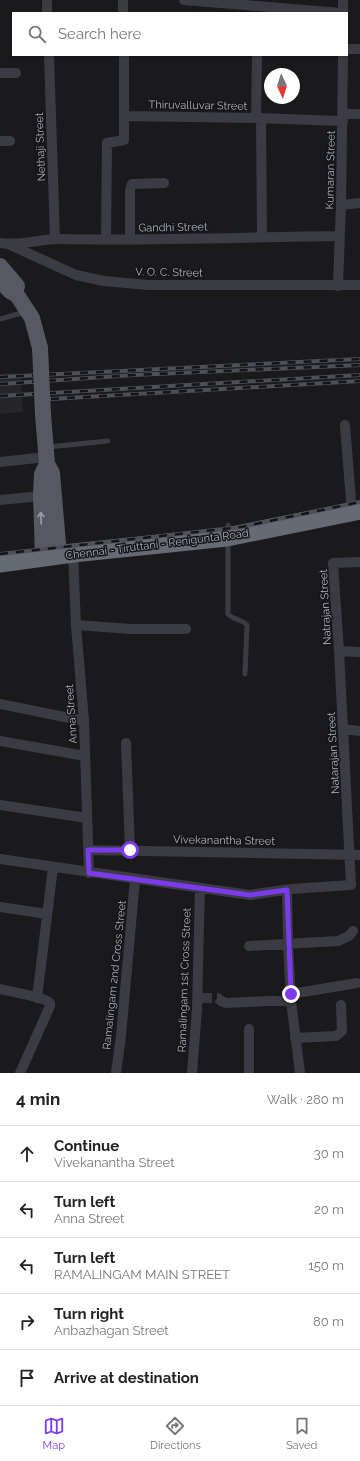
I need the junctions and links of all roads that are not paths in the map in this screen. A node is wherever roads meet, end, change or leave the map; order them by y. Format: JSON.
{"nodes":[{"id":1,"x":47,"y":0,"type":"edge"},
{"id":2,"x":123,"y":0,"type":"edge"},
{"id":3,"x":184,"y":0,"type":"edge"},
{"id":4,"x":343,"y":0,"type":"edge"},
{"id":5,"x":261,"y":7,"type":"edge"},
{"id":6,"x":47,"y":12,"type":"edge"},
{"id":7,"x":123,"y":12,"type":"edge"},
{"id":8,"x":328,"y":12,"type":"edge"},
{"id":9,"x":342,"y":12,"type":"edge"},
{"id":10,"x":348,"y":49,"type":"edge"},
{"id":11,"x":360,"y":49,"type":"edge"},
{"id":12,"x":49,"y":56,"type":"edge"},
{"id":13,"x":124,"y":56,"type":"edge"},
{"id":14,"x":256,"y":56,"type":"edge"},
{"id":15,"x":343,"y":56,"type":"edge"},
{"id":16,"x":0,"y":73,"type":"edge"},
{"id":17,"x":16,"y":73,"type":"dead end"},
{"id":18,"x":360,"y":114,"type":"edge"},
{"id":19,"x":125,"y":116,"type":"junction"},
{"id":20,"x":258,"y":118,"type":"junction"},
{"id":21,"x":343,"y":118,"type":"junction"},
{"id":22,"x":164,"y":183,"type":"dead end"},
{"id":23,"x":360,"y":203,"type":"edge"},
{"id":24,"x":341,"y":206,"type":"junction"},
{"id":25,"x":340,"y":236,"type":"junction"},
{"id":26,"x":262,"y":237,"type":"junction"},
{"id":27,"x":55,"y":239,"type":"junction"},
{"id":28,"x":106,"y":240,"type":"junction"},
{"id":29,"x":130,"y":240,"type":"junction"},
{"id":30,"x":4,"y":244,"type":"edge"},
{"id":31,"x":0,"y":266,"type":"edge"},
{"id":32,"x":0,"y":280,"type":"edge"},
{"id":33,"x":360,"y":285,"type":"edge"},
{"id":34,"x":338,"y":286,"type":"junction"},
{"id":35,"x":17,"y":294,"type":"junction"},
{"id":36,"x":28,"y":312,"type":"junction"},
{"id":37,"x":0,"y":319,"type":"edge"},
{"id":38,"x":344,"y":425,"type":"dead end"},
{"id":39,"x":108,"y":441,"type":"dead end"},
{"id":40,"x":46,"y":456,"type":"junction"},
{"id":41,"x":0,"y":462,"type":"edge"},
{"id":42,"x":41,"y":496,"type":"junction"},
{"id":43,"x":0,"y":500,"type":"edge"},
{"id":44,"x":357,"y":503,"type":"edge"},
{"id":45,"x":227,"y":531,"type":"junction"},
{"id":46,"x":0,"y":551,"type":"edge"},
{"id":47,"x":55,"y":551,"type":"junction"},
{"id":48,"x":360,"y":562,"type":"edge"},
{"id":49,"x":0,"y":563,"type":"edge"},
{"id":50,"x":76,"y":626,"type":"junction"},
{"id":51,"x":186,"y":629,"type":"dead end"},
{"id":52,"x":339,"y":651,"type":"junction"},
{"id":53,"x":360,"y":652,"type":"edge"},
{"id":54,"x":245,"y":674,"type":"dead end"},
{"id":55,"x":0,"y":704,"type":"edge"},
{"id":56,"x":84,"y":720,"type":"junction"},
{"id":57,"x":343,"y":729,"type":"junction"},
{"id":58,"x":360,"y":731,"type":"edge"},
{"id":59,"x":0,"y":741,"type":"edge"},
{"id":60,"x":126,"y":743,"type":"dead end"},
{"id":61,"x":85,"y":756,"type":"junction"},
{"id":62,"x":0,"y":805,"type":"edge"},
{"id":63,"x":87,"y":818,"type":"junction"},
{"id":64,"x":88,"y":850,"type":"junction"},
{"id":65,"x":130,"y":850,"type":"junction"},
{"id":66,"x":355,"y":854,"type":"edge"},
{"id":67,"x":0,"y":860,"type":"edge"},
{"id":68,"x":54,"y":868,"type":"junction"},
{"id":69,"x":89,"y":873,"type":"junction"},
{"id":70,"x":135,"y":879,"type":"junction"},
{"id":71,"x":200,"y":888,"type":"junction"},
{"id":72,"x":287,"y":890,"type":"junction"},
{"id":73,"x":0,"y":907,"type":"edge"},
{"id":74,"x":47,"y":914,"type":"junction"},
{"id":75,"x":353,"y":931,"type":"dead end"},
{"id":76,"x":288,"y":943,"type":"junction"},
{"id":77,"x":249,"y":946,"type":"dead end"},
{"id":78,"x":357,"y":983,"type":"dead end"},
{"id":79,"x":0,"y":989,"type":"edge"},
{"id":80,"x":36,"y":998,"type":"junction"},
{"id":81,"x":291,"y":998,"type":"junction"},
{"id":82,"x":221,"y":1001,"type":"tunnel mouth"},
{"id":83,"x":340,"y":1005,"type":"dead end"},
{"id":84,"x":249,"y":1029,"type":"dead end"},
{"id":85,"x":295,"y":1038,"type":"junction"},
{"id":86,"x":20,"y":1073,"type":"edge"},
{"id":87,"x":116,"y":1073,"type":"edge"},
{"id":88,"x":192,"y":1073,"type":"edge"},
{"id":89,"x":249,"y":1073,"type":"edge"},
{"id":90,"x":300,"y":1073,"type":"edge"}],
"edges":[{"from":1,"to":6,"type":"street"},
{"from":2,"to":7,"type":"street"},
{"from":3,"to":5,"type":"street"},
{"from":4,"to":9,"type":"street"},
{"from":5,"to":8,"type":"street"},
{"from":10,"to":11,"type":"street"},
{"from":12,"to":27,"type":"street","name":"Nethaji Street"},
{"from":13,"to":19,"type":"street"},
{"from":14,"to":20,"type":"street"},
{"from":15,"to":21,"type":"street","name":"Kumaran Street"},
{"from":16,"to":17,"type":"street"},
{"from":18,"to":21,"type":"street","name":"Thiruvalluvar Street"},
{"from":19,"to":20,"type":"street","name":"Thiruvalluvar Street"},
{"from":19,"to":28,"type":"street"},
{"from":20,"to":21,"type":"street","name":"Thiruvalluvar Street"},
{"from":20,"to":26,"type":"street"},
{"from":21,"to":24,"type":"street","name":"Kumaran Street"},
{"from":22,"to":29,"type":"street"},
{"from":23,"to":24,"type":"street"},
{"from":24,"to":25,"type":"street","name":"Kumaran Street"},
{"from":25,"to":26,"type":"street","name":"Gandhi Street"},
{"from":25,"to":34,"type":"street","name":"Kumaran Street"},
{"from":26,"to":29,"type":"street","name":"Gandhi Street"},
{"from":27,"to":28,"type":"street","name":"Gandhi Street"},
{"from":27,"to":30,"type":"street","name":"Gandhi Street"},
{"from":28,"to":29,"type":"street","name":"Gandhi Street"},
{"from":30,"to":34,"type":"street","name":"V. O. C. Street"},
{"from":31,"to":35,"type":"main road"},
{"from":32,"to":35,"type":"main road"},
{"from":33,"to":34,"type":"street","name":"V. O. C. Street"},
{"from":35,"to":36,"type":"main road"},
{"from":36,"to":37,"type":"lane"},
{"from":36,"to":40,"type":"main road","bridge":true},
{"from":38,"to":44,"type":"street"},
{"from":39,"to":40,"type":"lane"},
{"from":40,"to":41,"type":"street"},
{"from":40,"to":42,"type":"main road"},
{"from":40,"to":47,"type":"main road"},
{"from":42,"to":43,"type":"street"},
{"from":47,"to":42,"type":"main road","one_way":true},
{"from":44,"to":45,"type":"highway","name":"Chennai - Tiruttani - Renigunta Road"},
{"from":45,"to":47,"type":"highway","name":"Chennai - Tiruttani - Renigunta Road"},
{"from":45,"to":54,"type":"lane"},
{"from":46,"to":47,"type":"highway","name":"Chennai - Tiruttani - Renigunta Road"},
{"from":47,"to":49,"type":"highway","name":"Chennai - Tiruttani - Renigunta Road"},
{"from":47,"to":50,"type":"street","name":"Anna Street"},
{"from":48,"to":52,"type":"street","name":"Natrajan Street"},
{"from":50,"to":51,"type":"street"},
{"from":50,"to":56,"type":"street","name":"Anna Street"},
{"from":52,"to":53,"type":"street"},
{"from":52,"to":57,"type":"street","name":"Natarajan Street"},
{"from":55,"to":56,"type":"street"},
{"from":56,"to":61,"type":"street","name":"Anna Street"},
{"from":57,"to":58,"type":"street"},
{"from":57,"to":66,"type":"street","name":"Natarajan Street"},
{"from":59,"to":61,"type":"street"},
{"from":60,"to":65,"type":"street"},
{"from":61,"to":63,"type":"street","name":"Anna Street"},
{"from":62,"to":63,"type":"street"},
{"from":63,"to":64,"type":"street","name":"Anna Street"},
{"from":64,"to":65,"type":"street","name":"Vivekanantha Street"},
{"from":64,"to":69,"type":"street","name":"Anna Street"},
{"from":65,"to":66,"type":"street","name":"Vivekanantha Street"},
{"from":66,"to":72,"type":"street","name":"Natarajan Street"},
{"from":67,"to":68,"type":"street"},
{"from":68,"to":69,"type":"street"},
{"from":68,"to":74,"type":"street"},
{"from":69,"to":70,"type":"street"},
{"from":70,"to":71,"type":"street"},
{"from":70,"to":87,"type":"street","name":"Ramalingam 2nd Cross Street"},
{"from":71,"to":72,"type":"street"},
{"from":71,"to":88,"type":"street","name":"Ramalingam 1st Cross Street"},
{"from":72,"to":76,"type":"street"},
{"from":73,"to":74,"type":"street"},
{"from":74,"to":80,"type":"street"},
{"from":75,"to":76,"type":"street"},
{"from":76,"to":77,"type":"street"},
{"from":76,"to":81,"type":"street"},
{"from":78,"to":81,"type":"street"},
{"from":79,"to":80,"type":"street"},
{"from":80,"to":86,"type":"street"},
{"from":81,"to":82,"type":"street"},
{"from":81,"to":85,"type":"street"},
{"from":83,"to":85,"type":"street"},
{"from":84,"to":89,"type":"street"},
{"from":85,"to":90,"type":"street"}]}
